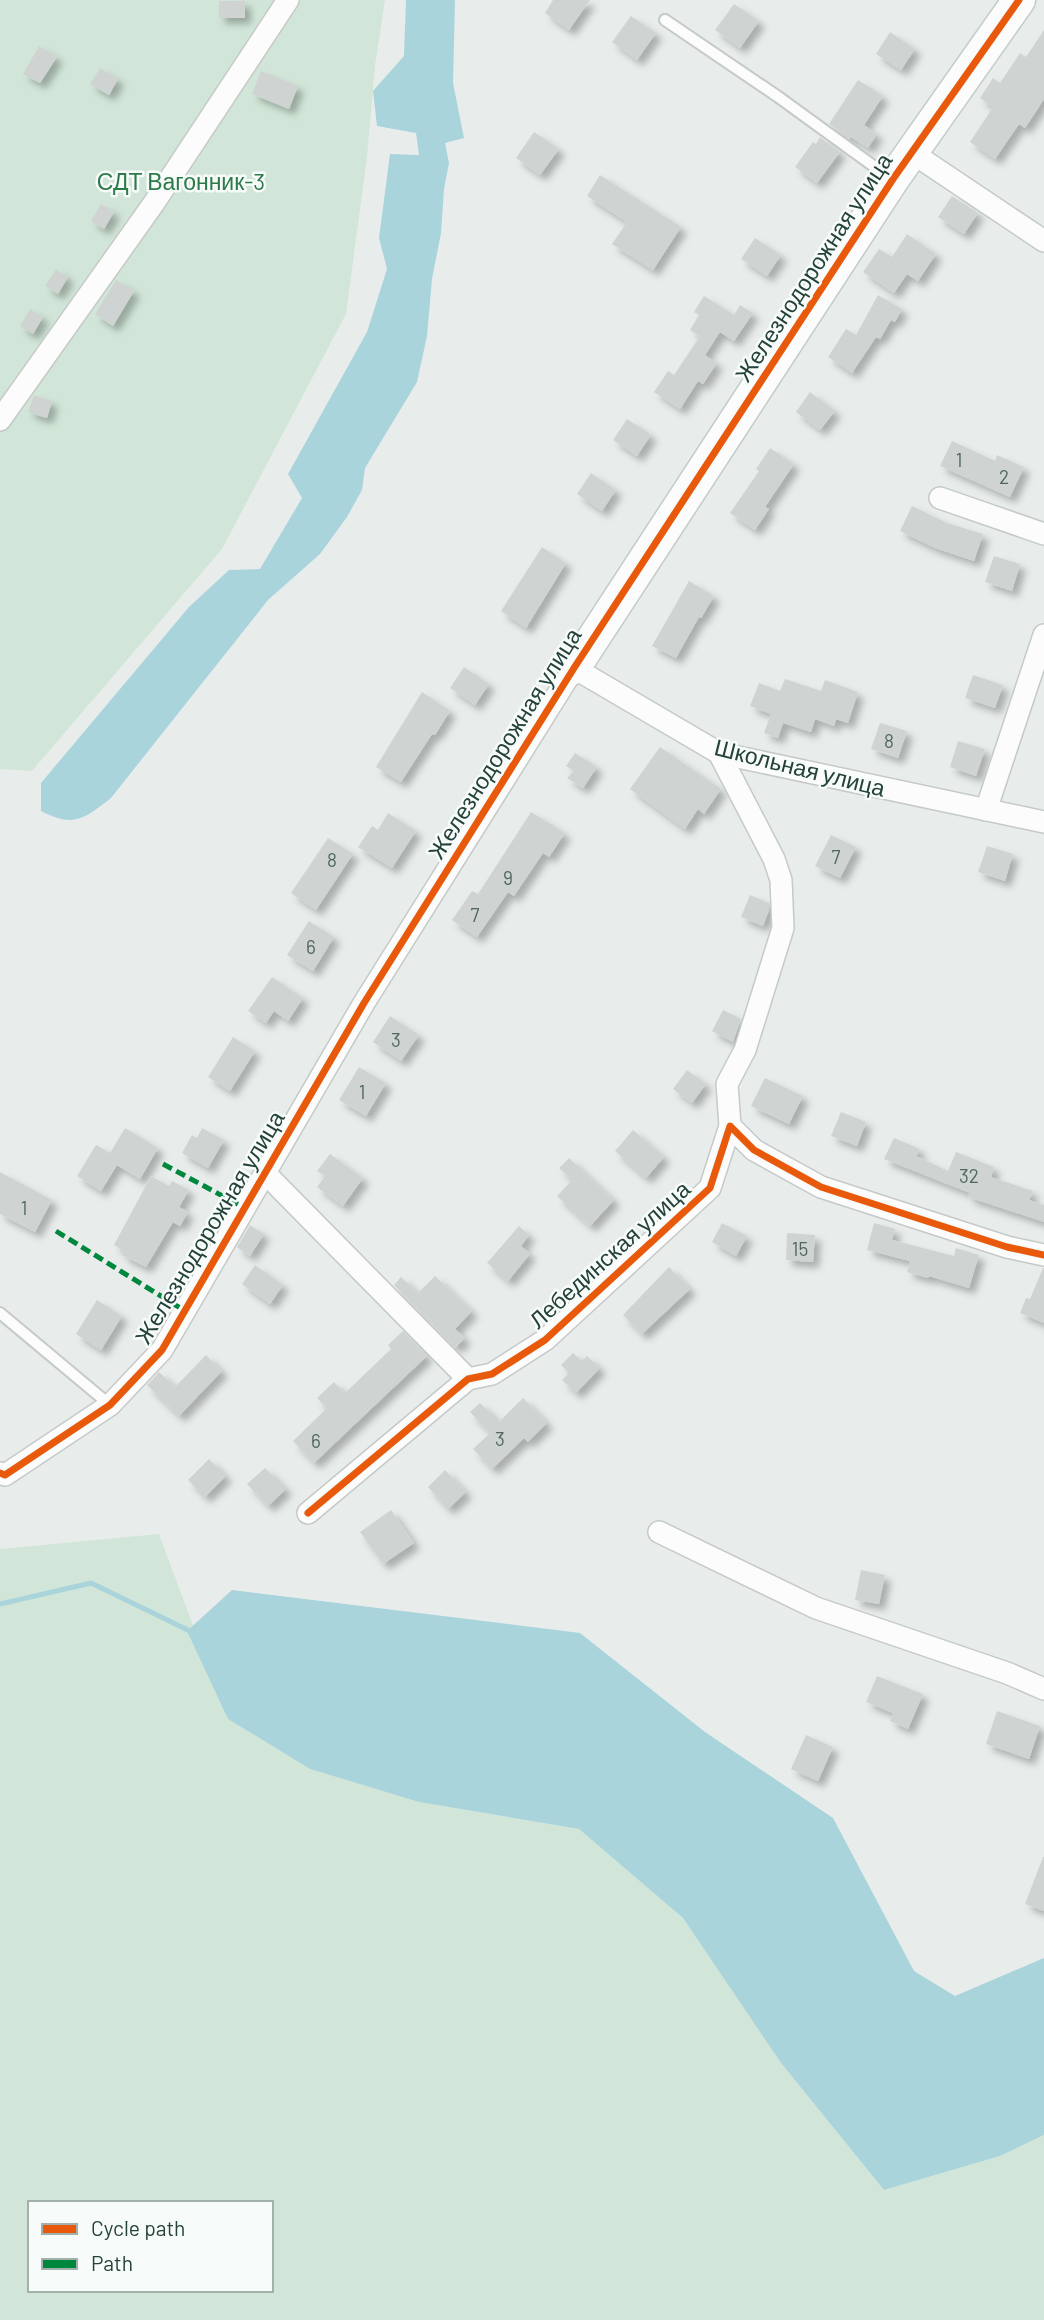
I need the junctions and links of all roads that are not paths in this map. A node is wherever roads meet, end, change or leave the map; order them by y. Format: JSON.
{"nodes":[{"id":1,"x":288,"y":0,"type":"edge"},
{"id":2,"x":1019,"y":0,"type":"edge"},
{"id":3,"x":666,"y":20,"type":"dead end"},
{"id":4,"x":911,"y":152,"type":"junction"},
{"id":5,"x":892,"y":179,"type":"junction"},
{"id":6,"x":1044,"y":241,"type":"edge"},
{"id":7,"x":0,"y":420,"type":"edge"},
{"id":8,"x":940,"y":498,"type":"dead end"},
{"id":9,"x":1044,"y":534,"type":"edge"},
{"id":10,"x":1044,"y":635,"type":"edge"},
{"id":11,"x":574,"y":668,"type":"junction"},
{"id":12,"x":719,"y":752,"type":"junction"},
{"id":13,"x":986,"y":810,"type":"junction"},
{"id":14,"x":1044,"y":822,"type":"edge"},
{"id":15,"x":730,"y":1126,"type":"junction"},
{"id":16,"x":265,"y":1173,"type":"junction"},
{"id":17,"x":1044,"y":1255,"type":"edge"},
{"id":18,"x":0,"y":1313,"type":"edge"},
{"id":19,"x":468,"y":1379,"type":"junction"},
{"id":20,"x":110,"y":1405,"type":"junction"},
{"id":21,"x":0,"y":1473,"type":"edge"},
{"id":22,"x":308,"y":1513,"type":"dead end"},
{"id":23,"x":659,"y":1532,"type":"dead end"},
{"id":24,"x":1044,"y":1689,"type":"edge"}],
"edges":[{"from":1,"to":7,"type":"street"},
{"from":2,"to":4,"type":"street","name":"Железнодорожная улица"},
{"from":3,"to":5,"type":"lane"},
{"from":4,"to":5,"type":"street","name":"Железнодорожная улица"},
{"from":4,"to":6,"type":"street"},
{"from":5,"to":11,"type":"street","name":"Железнодорожная улица"},
{"from":8,"to":9,"type":"street"},
{"from":10,"to":13,"type":"street"},
{"from":11,"to":12,"type":"street","name":"Школьная улица"},
{"from":11,"to":16,"type":"street","name":"Железнодорожная улица"},
{"from":12,"to":13,"type":"street","name":"Школьная улица"},
{"from":12,"to":15,"type":"street"},
{"from":13,"to":14,"type":"street","name":"Школьная улица"},
{"from":15,"to":17,"type":"street"},
{"from":15,"to":19,"type":"street","name":"Лебединская улица"},
{"from":16,"to":19,"type":"street"},
{"from":16,"to":20,"type":"street","name":"Железнодорожная улица"},
{"from":18,"to":20,"type":"lane"},
{"from":19,"to":22,"type":"street","name":"Лебединская улица"},
{"from":20,"to":21,"type":"street","name":"Железнодорожная улица"},
{"from":23,"to":24,"type":"street"}]}
